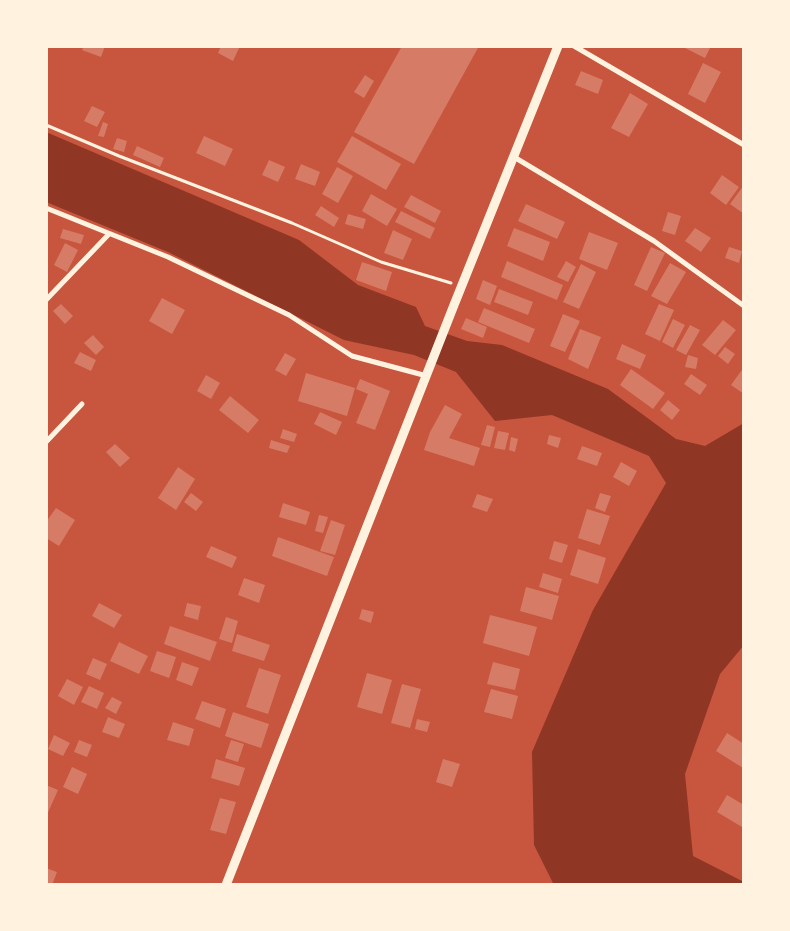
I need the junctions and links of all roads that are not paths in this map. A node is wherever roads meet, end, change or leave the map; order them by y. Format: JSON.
{"nodes":[{"id":1,"x":558,"y":46,"type":"edge"},
{"id":2,"x":574,"y":46,"type":"edge"},
{"id":3,"x":744,"y":144,"type":"edge"},
{"id":4,"x":514,"y":157,"type":"junction"},
{"id":5,"x":46,"y":208,"type":"edge"},
{"id":6,"x":109,"y":234,"type":"junction"},
{"id":7,"x":46,"y":300,"type":"edge"},
{"id":8,"x":744,"y":306,"type":"edge"},
{"id":9,"x":427,"y":376,"type":"junction"},
{"id":10,"x":82,"y":404,"type":"dead end"},
{"id":11,"x":46,"y":442,"type":"edge"},
{"id":12,"x":226,"y":885,"type":"edge"}],
"edges":[{"from":1,"to":4,"type":"street"},
{"from":2,"to":3,"type":"street"},
{"from":4,"to":8,"type":"street"},
{"from":4,"to":9,"type":"street"},
{"from":5,"to":6,"type":"street"},
{"from":6,"to":7,"type":"street"},
{"from":6,"to":9,"type":"street"},
{"from":9,"to":12,"type":"street"},
{"from":10,"to":11,"type":"street"}]}
